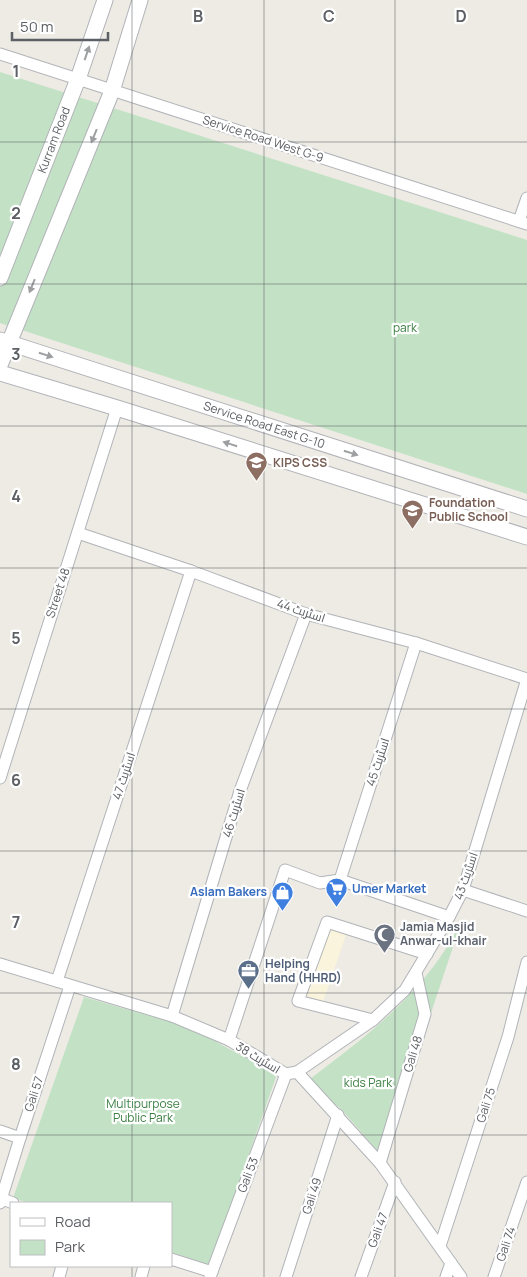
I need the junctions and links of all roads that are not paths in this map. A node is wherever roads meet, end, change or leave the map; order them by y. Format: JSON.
{"nodes":[{"id":1,"x":105,"y":0,"type":"edge"},
{"id":2,"x":140,"y":0,"type":"edge"},
{"id":3,"x":0,"y":54,"type":"edge"},
{"id":4,"x":78,"y":79,"type":"junction"},
{"id":5,"x":112,"y":91,"type":"junction"},
{"id":6,"x":527,"y":198,"type":"edge"},
{"id":7,"x":523,"y":223,"type":"edge"},
{"id":8,"x":0,"y":278,"type":"edge"},
{"id":9,"x":4,"y":341,"type":"edge"},
{"id":10,"x":0,"y":365,"type":"edge"},
{"id":11,"x":0,"y":373,"type":"edge"},
{"id":12,"x":117,"y":408,"type":"junction"},
{"id":13,"x":527,"y":510,"type":"edge"},
{"id":14,"x":78,"y":533,"type":"junction"},
{"id":15,"x":527,"y":537,"type":"edge"},
{"id":16,"x":191,"y":571,"type":"junction"},
{"id":17,"x":306,"y":614,"type":"junction"},
{"id":18,"x":416,"y":643,"type":"junction"},
{"id":19,"x":527,"y":679,"type":"edge"},
{"id":20,"x":0,"y":778,"type":"edge"},
{"id":21,"x":340,"y":880,"type":"junction"},
{"id":22,"x":463,"y":890,"type":"junction"},
{"id":23,"x":527,"y":910,"type":"edge"},
{"id":24,"x":449,"y":917,"type":"junction"},
{"id":25,"x":427,"y":954,"type":"junction"},
{"id":26,"x":527,"y":962,"type":"edge"},
{"id":27,"x":1,"y":966,"type":"edge"},
{"id":28,"x":416,"y":973,"type":"junction"},
{"id":29,"x":57,"y":981,"type":"junction"},
{"id":30,"x":70,"y":986,"type":"junction"},
{"id":31,"x":172,"y":1016,"type":"junction"},
{"id":32,"x":373,"y":1020,"type":"junction"},
{"id":33,"x":229,"y":1040,"type":"junction"},
{"id":34,"x":292,"y":1073,"type":"junction"},
{"id":35,"x":338,"y":1115,"type":"junction"},
{"id":36,"x":0,"y":1131,"type":"edge"},
{"id":37,"x":20,"y":1138,"type":"junction"},
{"id":38,"x":380,"y":1163,"type":"junction"},
{"id":39,"x":395,"y":1182,"type":"junction"},
{"id":40,"x":527,"y":1182,"type":"edge"},
{"id":41,"x":0,"y":1200,"type":"edge"},
{"id":42,"x":440,"y":1246,"type":"junction"},
{"id":43,"x":172,"y":1259,"type":"edge"},
{"id":44,"x":452,"y":1263,"type":"junction"},
{"id":45,"x":211,"y":1274,"type":"edge"},
{"id":46,"x":286,"y":1277,"type":"edge"},
{"id":47,"x":361,"y":1277,"type":"edge"},
{"id":48,"x":446,"y":1277,"type":"edge"},
{"id":49,"x":460,"y":1277,"type":"edge"},
{"id":50,"x":494,"y":1277,"type":"edge"}],
"edges":[{"from":4,"to":1,"type":"main road","name":"Kurram Road","one_way":true},
{"from":2,"to":5,"type":"main road"},
{"from":3,"to":4,"type":"street","name":"Service Road West G-9"},
{"from":4,"to":5,"type":"street","name":"Service Road West G-9"},
{"from":4,"to":8,"type":"main road","name":"Kurram Road"},
{"from":5,"to":7,"type":"street","name":"Service Road West G-9"},
{"from":5,"to":9,"type":"main road","one_way":true},
{"from":6,"to":7,"type":"street"},
{"from":9,"to":10,"type":"main road"},
{"from":9,"to":13,"type":"main road","name":"Service Road East G-10","one_way":true},
{"from":11,"to":12,"type":"main road"},
{"from":12,"to":14,"type":"street","name":"Street 48"},
{"from":15,"to":12,"type":"main road","one_way":true},
{"from":14,"to":16,"type":"street","name":"اسٹریٹ 44"},
{"from":14,"to":20,"type":"street","name":"Street 48"},
{"from":16,"to":17,"type":"street","name":"اسٹریٹ 44"},
{"from":16,"to":29,"type":"street","name":"اسٹریٹ 47"},
{"from":17,"to":18,"type":"street","name":"اسٹریٹ 44"},
{"from":17,"to":31,"type":"street","name":"اسٹریٹ 46"},
{"from":18,"to":19,"type":"street","name":"اسٹریٹ 44"},
{"from":18,"to":21,"type":"street","name":"اسٹریٹ 45"},
{"from":19,"to":22,"type":"street","name":"اسٹریٹ 43"},
{"from":21,"to":24,"type":"street"},
{"from":21,"to":33,"type":"street"},
{"from":22,"to":23,"type":"street"},
{"from":22,"to":24,"type":"street","name":"اسٹریٹ 43"},
{"from":24,"to":25,"type":"street","name":"اسٹریٹ 43"},
{"from":25,"to":28,"type":"street","name":"اسٹریٹ 43"},
{"from":25,"to":32,"type":"street"},
{"from":26,"to":42,"type":"street","name":"Gali 75"},
{"from":27,"to":29,"type":"street","name":"اسٹریٹ 38"},
{"from":28,"to":32,"type":"street","name":"اسٹریٹ 43"},
{"from":28,"to":38,"type":"street","name":"Gali 48"},
{"from":29,"to":30,"type":"street","name":"اسٹریٹ 38"},
{"from":30,"to":31,"type":"street","name":"اسٹریٹ 38"},
{"from":30,"to":37,"type":"street","name":"Gali 57"},
{"from":31,"to":33,"type":"street","name":"اسٹریٹ 38"},
{"from":32,"to":34,"type":"street","name":"اسٹریٹ 43"},
{"from":33,"to":34,"type":"street","name":"اسٹریٹ 38"},
{"from":34,"to":35,"type":"street","name":"اسٹریٹ 38"},
{"from":34,"to":45,"type":"street","name":"Gali 53"},
{"from":35,"to":38,"type":"street","name":"اسٹریٹ 38"},
{"from":35,"to":46,"type":"street","name":"Gali 49"},
{"from":36,"to":37,"type":"street"},
{"from":37,"to":41,"type":"street","name":"Gali 57"},
{"from":38,"to":39,"type":"street","name":"اسٹریٹ 38"},
{"from":39,"to":42,"type":"street","name":"اسٹریٹ 38"},
{"from":39,"to":47,"type":"street","name":"Gali 47"},
{"from":40,"to":50,"type":"street","name":"Gali 74"},
{"from":42,"to":44,"type":"street","name":"اسٹریٹ 38"},
{"from":43,"to":45,"type":"street"},
{"from":44,"to":48,"type":"street"},
{"from":44,"to":49,"type":"street","name":"اسٹریٹ 38"}]}
